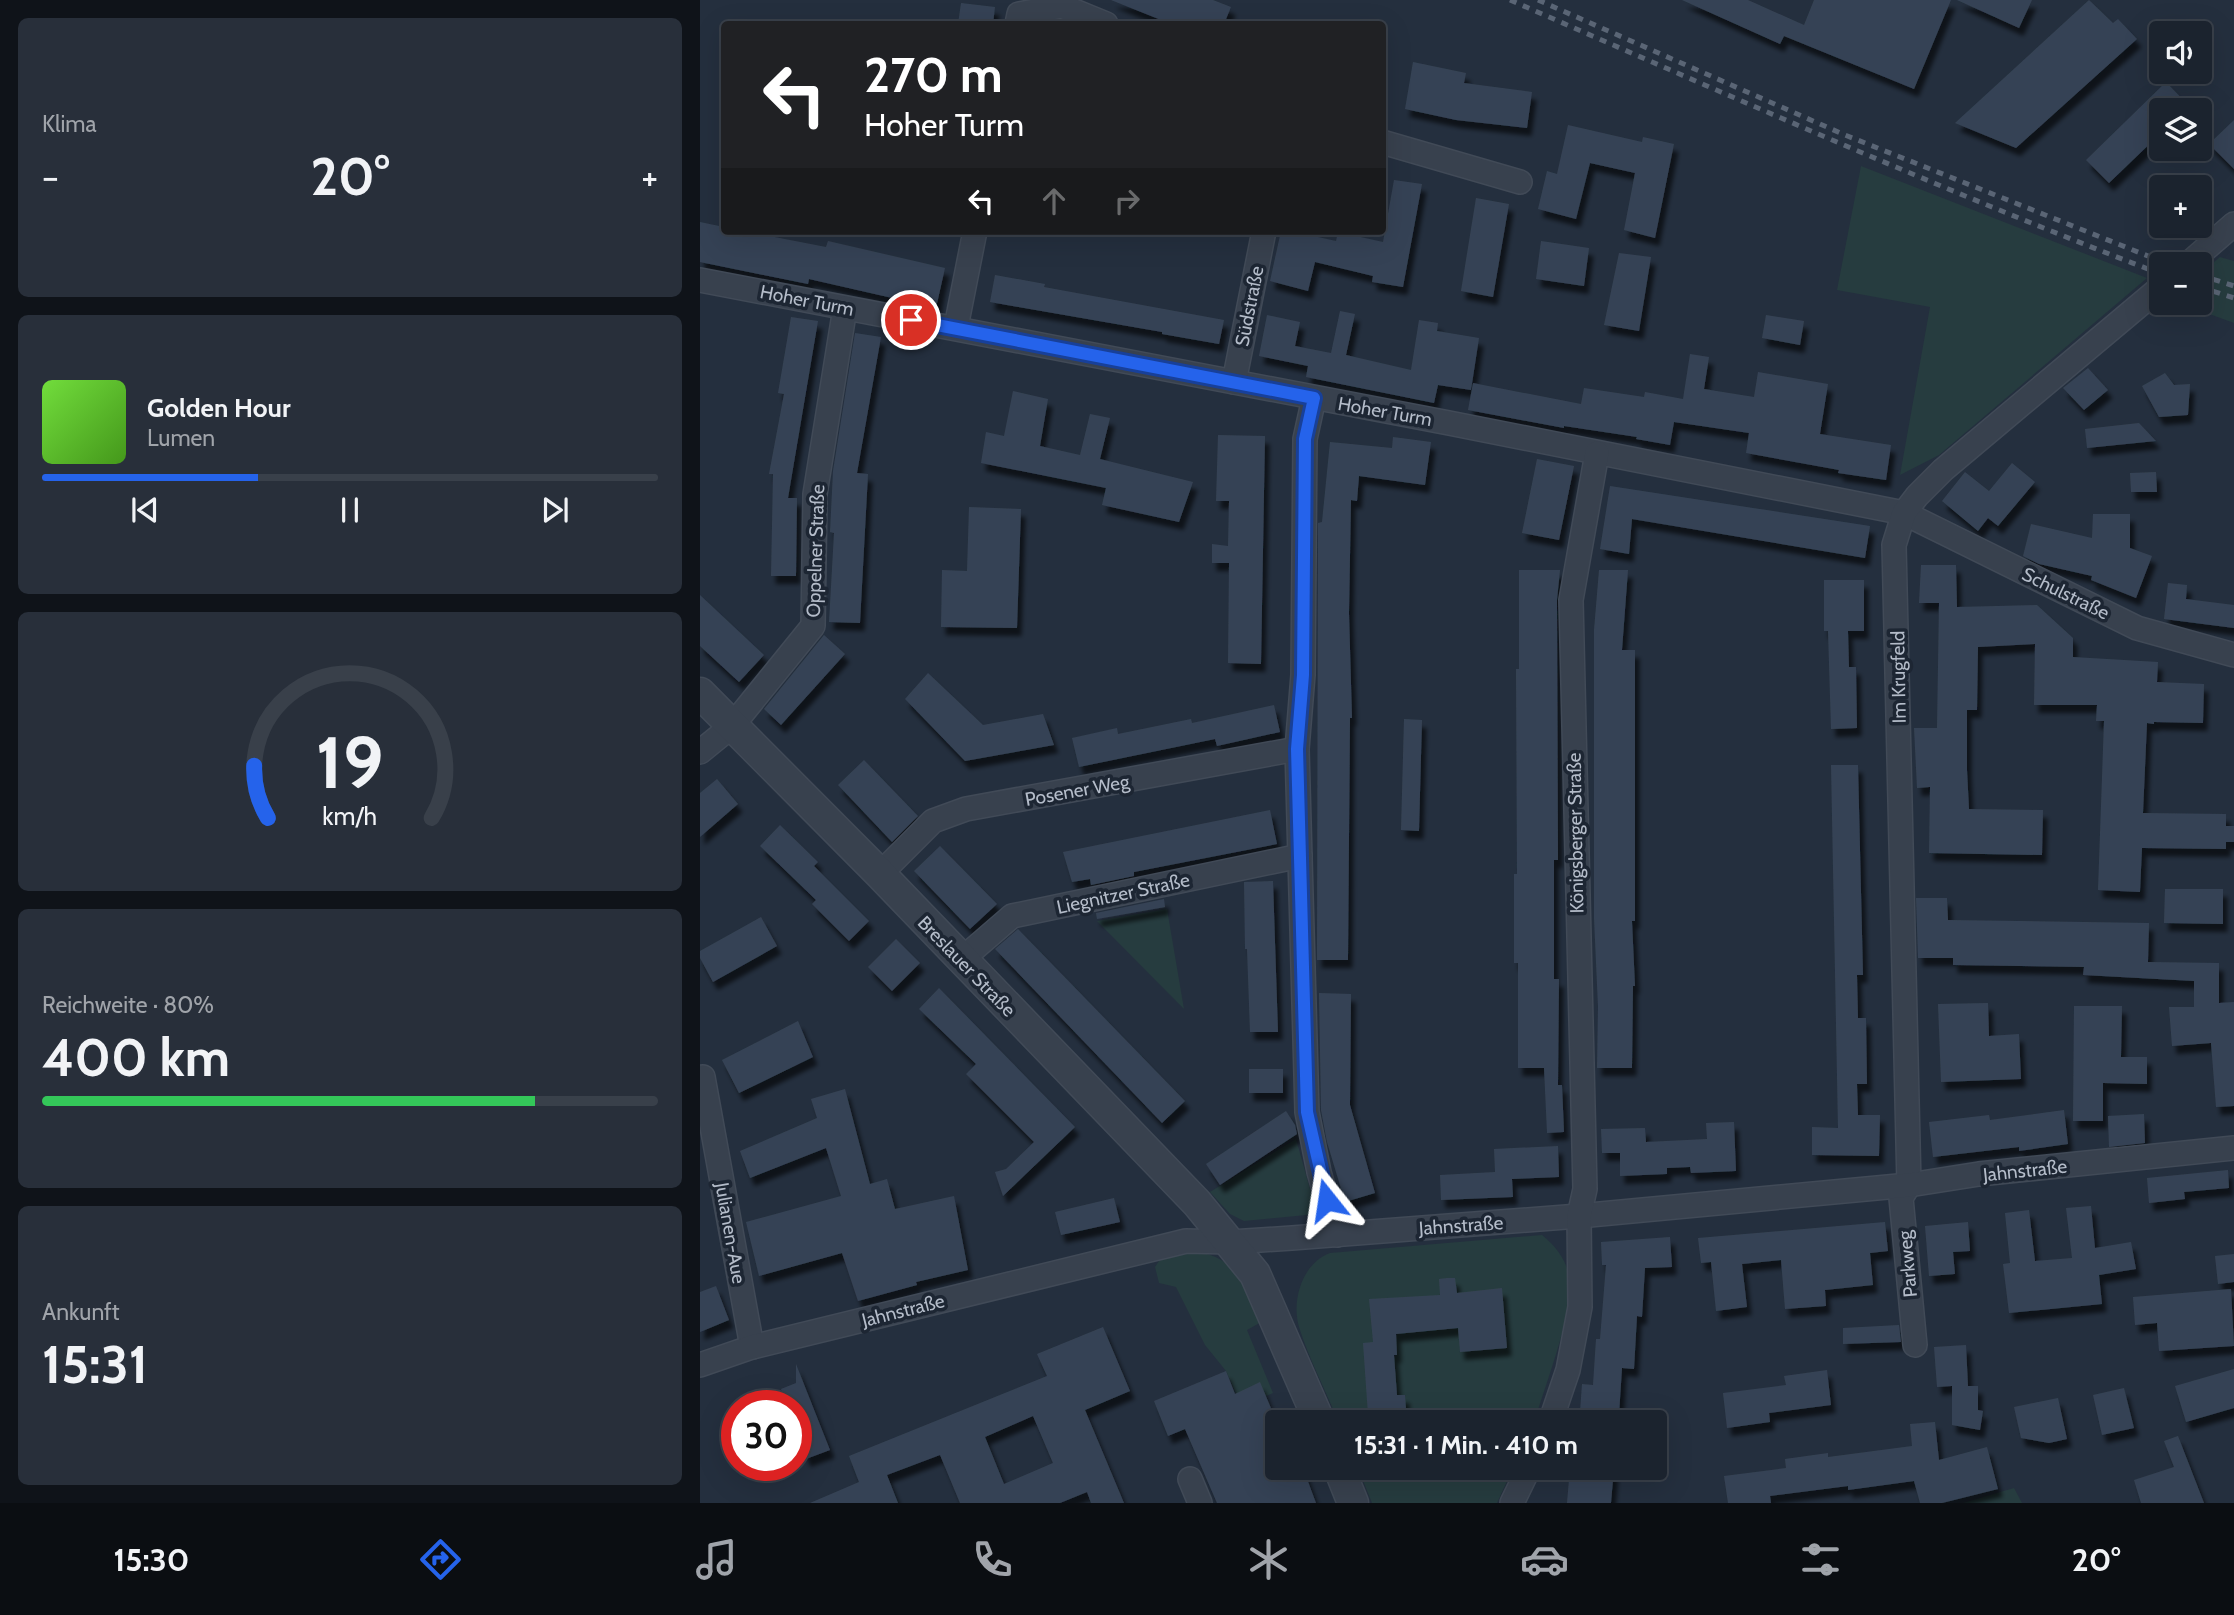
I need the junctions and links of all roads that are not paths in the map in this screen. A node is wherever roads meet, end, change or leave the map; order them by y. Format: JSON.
{"nodes":[{"id":1,"x":1018,"y":21,"type":"edge"},
{"id":2,"x":1099,"y":21,"type":"edge"},
{"id":3,"x":1386,"y":143,"type":"edge"},
{"id":4,"x":1520,"y":182,"type":"dead end"},
{"id":5,"x":2234,"y":224,"type":"edge"},
{"id":6,"x":974,"y":235,"type":"edge"},
{"id":7,"x":1263,"y":235,"type":"edge"},
{"id":8,"x":2202,"y":252,"type":"edge"},
{"id":9,"x":700,"y":280,"type":"edge"},
{"id":10,"x":2149,"y":297,"type":"edge"},
{"id":11,"x":845,"y":308,"type":"junction"},
{"id":12,"x":956,"y":327,"type":"junction"},
{"id":13,"x":1234,"y":382,"type":"junction"},
{"id":14,"x":1314,"y":398,"type":"junction"},
{"id":15,"x":1597,"y":453,"type":"junction"},
{"id":16,"x":1903,"y":513,"type":"junction"},
{"id":17,"x":2234,"y":655,"type":"edge"},
{"id":18,"x":700,"y":693,"type":"edge"},
{"id":19,"x":732,"y":726,"type":"junction"},
{"id":20,"x":1297,"y":749,"type":"junction"},
{"id":21,"x":700,"y":752,"type":"edge"},
{"id":22,"x":1300,"y":856,"type":"junction"},
{"id":23,"x":880,"y":874,"type":"junction"},
{"id":24,"x":961,"y":960,"type":"junction"},
{"id":25,"x":701,"y":1073,"type":"edge"},
{"id":26,"x":2234,"y":1148,"type":"edge"},
{"id":27,"x":1909,"y":1185,"type":"junction"},
{"id":28,"x":1579,"y":1216,"type":"junction"},
{"id":29,"x":1337,"y":1235,"type":"junction"},
{"id":30,"x":1231,"y":1242,"type":"junction"},
{"id":31,"x":1915,"y":1345,"type":"dead end"},
{"id":32,"x":752,"y":1347,"type":"junction"},
{"id":33,"x":700,"y":1365,"type":"edge"},
{"id":34,"x":1314,"y":1410,"type":"edge"},
{"id":35,"x":1554,"y":1410,"type":"edge"},
{"id":36,"x":1190,"y":1479,"type":"dead end"},
{"id":37,"x":1344,"y":1480,"type":"edge"},
{"id":38,"x":1524,"y":1480,"type":"edge"},
{"id":39,"x":1200,"y":1503,"type":"edge"},
{"id":40,"x":1353,"y":1503,"type":"edge"},
{"id":41,"x":1513,"y":1503,"type":"edge"}],
"edges":[{"from":1,"to":2,"type":"street"},
{"from":3,"to":4,"type":"street"},
{"from":5,"to":8,"type":"street"},
{"from":6,"to":12,"type":"street"},
{"from":7,"to":13,"type":"street","name":"Südstraße"},
{"from":9,"to":11,"type":"street","name":"Hoher Turm"},
{"from":10,"to":16,"type":"street","name":"Im Krugfeld"},
{"from":11,"to":12,"type":"street","name":"Hoher Turm"},
{"from":11,"to":19,"type":"street","name":"Oppelner Straße"},
{"from":12,"to":13,"type":"street","name":"Hoher Turm"},
{"from":13,"to":14,"type":"street","name":"Hoher Turm"},
{"from":14,"to":15,"type":"street","name":"Hoher Turm"},
{"from":14,"to":20,"type":"street"},
{"from":15,"to":16,"type":"street","name":"Hoher Turm"},
{"from":15,"to":28,"type":"street","name":"Königsberger Straße"},
{"from":16,"to":17,"type":"street","name":"Schulstraße"},
{"from":16,"to":27,"type":"street","name":"Im Krugfeld"},
{"from":18,"to":19,"type":"street","name":"Breslauer Straße"},
{"from":19,"to":21,"type":"street"},
{"from":19,"to":23,"type":"street","name":"Breslauer Straße"},
{"from":20,"to":22,"type":"street"},
{"from":20,"to":23,"type":"street","name":"Posener Weg"},
{"from":22,"to":24,"type":"street","name":"Liegnitzer Straße"},
{"from":22,"to":29,"type":"street"},
{"from":23,"to":24,"type":"street","name":"Breslauer Straße"},
{"from":24,"to":30,"type":"street","name":"Breslauer Straße"},
{"from":25,"to":32,"type":"street","name":"Julianen-Aue"},
{"from":26,"to":27,"type":"street","name":"Jahnstraße"},
{"from":27,"to":28,"type":"street","name":"Jahnstraße"},
{"from":27,"to":31,"type":"street","name":"Parkweg"},
{"from":28,"to":29,"type":"street","name":"Jahnstraße"},
{"from":28,"to":35,"type":"street","name":"Königsberger Straße"},
{"from":29,"to":30,"type":"street","name":"Jahnstraße"},
{"from":30,"to":32,"type":"street","name":"Jahnstraße"},
{"from":30,"to":34,"type":"street","name":"Breslauer Straße"},
{"from":32,"to":33,"type":"street","name":"Jahnstraße"},
{"from":36,"to":39,"type":"street"},
{"from":37,"to":40,"type":"street"},
{"from":38,"to":41,"type":"street"}]}
